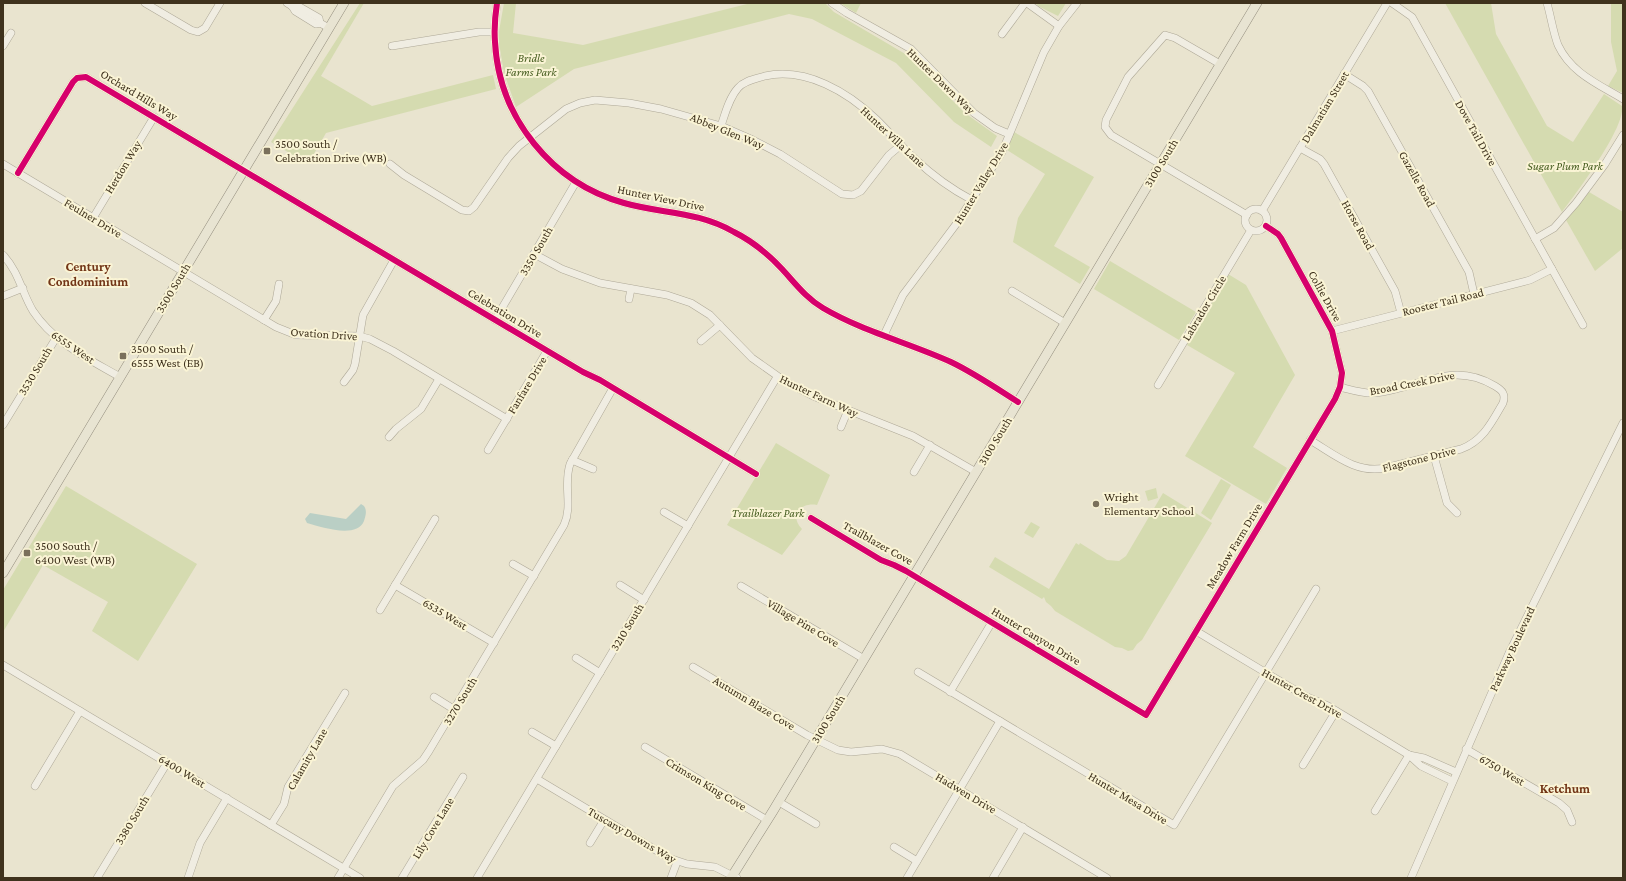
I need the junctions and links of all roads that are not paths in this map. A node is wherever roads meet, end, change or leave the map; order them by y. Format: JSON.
{"nodes":[{"id":1,"x":145,"y":3,"type":"edge"},
{"id":2,"x":220,"y":3,"type":"edge"},
{"id":3,"x":344,"y":3,"type":"edge"},
{"id":4,"x":497,"y":3,"type":"edge"},
{"id":5,"x":832,"y":3,"type":"edge"},
{"id":6,"x":1026,"y":3,"type":"edge"},
{"id":7,"x":1077,"y":3,"type":"edge"},
{"id":8,"x":1257,"y":3,"type":"edge"},
{"id":9,"x":1387,"y":3,"type":"edge"},
{"id":10,"x":1392,"y":3,"type":"edge"},
{"id":11,"x":1547,"y":3,"type":"edge"},
{"id":12,"x":290,"y":4,"type":"edge"},
{"id":13,"x":1059,"y":26,"type":"junction"},
{"id":14,"x":329,"y":28,"type":"junction"},
{"id":15,"x":494,"y":32,"type":"junction"},
{"id":16,"x":11,"y":33,"type":"dead end"},
{"id":17,"x":1002,"y":34,"type":"dead end"},
{"id":18,"x":3,"y":46,"type":"edge"},
{"id":19,"x":392,"y":46,"type":"dead end"},
{"id":20,"x":1220,"y":64,"type":"junction"},
{"id":21,"x":1344,"y":74,"type":"junction"},
{"id":22,"x":1623,"y":99,"type":"edge"},
{"id":23,"x":154,"y":117,"type":"junction"},
{"id":24,"x":721,"y":126,"type":"junction"},
{"id":25,"x":1009,"y":134,"type":"junction"},
{"id":26,"x":1623,"y":135,"type":"edge"},
{"id":27,"x":529,"y":138,"type":"junction"},
{"id":28,"x":901,"y":145,"type":"junction"},
{"id":29,"x":1300,"y":148,"type":"junction"},
{"id":30,"x":3,"y":164,"type":"edge"},
{"id":31,"x":390,"y":164,"type":"dead end"},
{"id":32,"x":1160,"y":164,"type":"junction"},
{"id":33,"x":244,"y":170,"type":"junction"},
{"id":34,"x":18,"y":173,"type":"junction"},
{"id":35,"x":576,"y":182,"type":"junction"},
{"id":36,"x":972,"y":200,"type":"junction"},
{"id":37,"x":1262,"y":211,"type":"junction"},
{"id":38,"x":1247,"y":215,"type":"junction"},
{"id":39,"x":93,"y":218,"type":"junction"},
{"id":40,"x":1266,"y":226,"type":"junction"},
{"id":41,"x":1251,"y":230,"type":"junction"},
{"id":42,"x":1535,"y":238,"type":"junction"},
{"id":43,"x":534,"y":254,"type":"junction"},
{"id":44,"x":3,"y":255,"type":"edge"},
{"id":45,"x":394,"y":260,"type":"junction"},
{"id":46,"x":1552,"y":269,"type":"junction"},
{"id":47,"x":183,"y":271,"type":"junction"},
{"id":48,"x":279,"y":284,"type":"dead end"},
{"id":49,"x":23,"y":288,"type":"junction"},
{"id":50,"x":631,"y":289,"type":"junction"},
{"id":51,"x":1012,"y":292,"type":"dead end"},
{"id":52,"x":1474,"y":294,"type":"junction"},
{"id":53,"x":3,"y":296,"type":"edge"},
{"id":54,"x":629,"y":299,"type":"dead end"},
{"id":55,"x":1401,"y":313,"type":"junction"},
{"id":56,"x":264,"y":320,"type":"junction"},
{"id":57,"x":495,"y":320,"type":"junction"},
{"id":58,"x":1065,"y":323,"type":"junction"},
{"id":59,"x":720,"y":325,"type":"junction"},
{"id":60,"x":1583,"y":325,"type":"dead end"},
{"id":61,"x":1332,"y":331,"type":"junction"},
{"id":62,"x":884,"y":335,"type":"junction"},
{"id":63,"x":359,"y":336,"type":"junction"},
{"id":64,"x":56,"y":338,"type":"junction"},
{"id":65,"x":701,"y":341,"type":"dead end"},
{"id":66,"x":547,"y":351,"type":"junction"},
{"id":67,"x":120,"y":377,"type":"junction"},
{"id":68,"x":777,"y":377,"type":"junction"},
{"id":69,"x":439,"y":379,"type":"junction"},
{"id":70,"x":344,"y":382,"type":"dead end"},
{"id":71,"x":1158,"y":385,"type":"dead end"},
{"id":72,"x":1340,"y":387,"type":"junction"},
{"id":73,"x":614,"y":388,"type":"junction"},
{"id":74,"x":1503,"y":394,"type":"joint"},
{"id":75,"x":1018,"y":402,"type":"junction"},
{"id":76,"x":848,"y":410,"type":"junction"},
{"id":77,"x":507,"y":419,"type":"junction"},
{"id":78,"x":1623,"y":423,"type":"edge"},
{"id":79,"x":3,"y":425,"type":"edge"},
{"id":80,"x":841,"y":426,"type":"dead end"},
{"id":81,"x":389,"y":437,"type":"dead end"},
{"id":82,"x":1310,"y":440,"type":"junction"},
{"id":83,"x":930,"y":445,"type":"junction"},
{"id":84,"x":488,"y":450,"type":"dead end"},
{"id":85,"x":1434,"y":456,"type":"junction"},
{"id":86,"x":729,"y":457,"type":"junction"},
{"id":87,"x":572,"y":460,"type":"junction"},
{"id":88,"x":594,"y":469,"type":"dead end"},
{"id":89,"x":914,"y":472,"type":"dead end"},
{"id":90,"x":976,"y":472,"type":"junction"},
{"id":91,"x":756,"y":474,"type":"dead end"},
{"id":92,"x":664,"y":512,"type":"dead end"},
{"id":93,"x":1457,"y":513,"type":"dead end"},
{"id":94,"x":435,"y":518,"type":"dead end"},
{"id":95,"x":811,"y":518,"type":"dead end"},
{"id":96,"x":688,"y":526,"type":"junction"},
{"id":97,"x":513,"y":564,"type":"dead end"},
{"id":98,"x":3,"y":573,"type":"edge"},
{"id":99,"x":534,"y":576,"type":"junction"},
{"id":100,"x":914,"y":576,"type":"junction"},
{"id":101,"x":395,"y":585,"type":"junction"},
{"id":102,"x":620,"y":585,"type":"dead end"},
{"id":103,"x":741,"y":586,"type":"dead end"},
{"id":104,"x":1316,"y":589,"type":"dead end"},
{"id":105,"x":644,"y":600,"type":"junction"},
{"id":106,"x":380,"y":610,"type":"dead end"},
{"id":107,"x":992,"y":622,"type":"junction"},
{"id":108,"x":1196,"y":631,"type":"junction"},
{"id":109,"x":494,"y":643,"type":"junction"},
{"id":110,"x":576,"y":658,"type":"dead end"},
{"id":111,"x":864,"y":659,"type":"junction"},
{"id":112,"x":3,"y":665,"type":"edge"},
{"id":113,"x":693,"y":667,"type":"dead end"},
{"id":114,"x":918,"y":672,"type":"dead end"},
{"id":115,"x":600,"y":673,"type":"junction"},
{"id":116,"x":1266,"y":673,"type":"junction"},
{"id":117,"x":950,"y":692,"type":"junction"},
{"id":118,"x":344,"y":693,"type":"dead end"},
{"id":119,"x":434,"y":697,"type":"dead end"},
{"id":120,"x":80,"y":710,"type":"junction"},
{"id":121,"x":454,"y":710,"type":"junction"},
{"id":122,"x":1336,"y":711,"type":"junction"},
{"id":123,"x":1146,"y":715,"type":"joint"},
{"id":124,"x":1000,"y":721,"type":"junction"},
{"id":125,"x":532,"y":732,"type":"dead end"},
{"id":126,"x":816,"y":739,"type":"junction"},
{"id":127,"x":556,"y":746,"type":"junction"},
{"id":128,"x":644,"y":747,"type":"dead end"},
{"id":129,"x":1466,"y":749,"type":"junction"},
{"id":130,"x":1409,"y":754,"type":"junction"},
{"id":131,"x":167,"y":762,"type":"junction"},
{"id":132,"x":1303,"y":765,"type":"dead end"},
{"id":133,"x":1456,"y":772,"type":"junction"},
{"id":134,"x":463,"y":777,"type":"dead end"},
{"id":135,"x":536,"y":779,"type":"junction"},
{"id":136,"x":1452,"y":781,"type":"junction"},
{"id":137,"x":35,"y":786,"type":"dead end"},
{"id":138,"x":959,"y":789,"type":"junction"},
{"id":139,"x":226,"y":798,"type":"junction"},
{"id":140,"x":779,"y":802,"type":"junction"},
{"id":141,"x":1375,"y":811,"type":"dead end"},
{"id":142,"x":604,"y":820,"type":"junction"},
{"id":143,"x":767,"y":820,"type":"junction"},
{"id":144,"x":1572,"y":822,"type":"dead end"},
{"id":145,"x":271,"y":824,"type":"junction"},
{"id":146,"x":816,"y":824,"type":"dead end"},
{"id":147,"x":1023,"y":827,"type":"junction"},
{"id":148,"x":590,"y":843,"type":"dead end"},
{"id":149,"x":894,"y":847,"type":"dead end"},
{"id":150,"x":917,"y":861,"type":"junction"},
{"id":151,"x":678,"y":862,"type":"junction"},
{"id":152,"x":344,"y":868,"type":"junction"},
{"id":153,"x":733,"y":877,"type":"edge"},
{"id":154,"x":98,"y":878,"type":"edge"},
{"id":155,"x":188,"y":878,"type":"edge"},
{"id":156,"x":338,"y":878,"type":"edge"},
{"id":157,"x":360,"y":878,"type":"edge"},
{"id":158,"x":402,"y":878,"type":"edge"},
{"id":159,"x":477,"y":878,"type":"edge"},
{"id":160,"x":671,"y":878,"type":"edge"},
{"id":161,"x":907,"y":878,"type":"edge"},
{"id":162,"x":993,"y":878,"type":"edge"},
{"id":163,"x":1107,"y":878,"type":"edge"},
{"id":164,"x":1411,"y":878,"type":"edge"}],
"edges":[{"from":1,"to":2,"type":"street"},
{"from":3,"to":14,"type":"main road","name":"3500 South"},
{"from":4,"to":15,"type":"street","name":"Hunter View Drive"},
{"from":5,"to":25,"type":"street","name":"Hunter Dawn Way"},
{"from":6,"to":13,"type":"street"},
{"from":6,"to":17,"type":"street"},
{"from":7,"to":13,"type":"street","name":"Hunter Valley Drive"},
{"from":8,"to":20,"type":"main road","name":"3100 South"},
{"from":9,"to":21,"type":"street","name":"Dalmatian Street"},
{"from":10,"to":42,"type":"street","name":"Dove Tail Drive"},
{"from":11,"to":22,"type":"street"},
{"from":12,"to":14,"type":"street"},
{"from":13,"to":25,"type":"street","name":"Hunter Valley Drive"},
{"from":14,"to":33,"type":"main road","name":"3500 South"},
{"from":15,"to":19,"type":"street"},
{"from":15,"to":27,"type":"street","name":"Hunter View Drive"},
{"from":16,"to":18,"type":"street"},
{"from":20,"to":32,"type":"main road","name":"3100 South"},
{"from":20,"to":32,"type":"street"},
{"from":21,"to":29,"type":"street","name":"Dalmatian Street"},
{"from":21,"to":52,"type":"street","name":"Gazelle Road"},
{"from":23,"to":33,"type":"street","name":"Orchard Hills Way"},
{"from":23,"to":34,"type":"street","name":"Orchard Hills Way"},
{"from":23,"to":39,"type":"street","name":"Herdon Way"},
{"from":24,"to":27,"type":"street","name":"Abbey Glen Way"},
{"from":24,"to":28,"type":"street","name":"Abbey Glen Way"},
{"from":24,"to":28,"type":"street","name":"Hunter Villa Lane"},
{"from":25,"to":36,"type":"street","name":"Hunter Valley Drive"},
{"from":26,"to":42,"type":"street"},
{"from":27,"to":31,"type":"street","name":"Abbey Glen Way"},
{"from":27,"to":35,"type":"street","name":"Hunter View Drive"},
{"from":28,"to":36,"type":"street","name":"Hunter Villa Lane"},
{"from":29,"to":37,"type":"street","name":"Dalmatian Street"},
{"from":29,"to":55,"type":"street","name":"Horse Road"},
{"from":30,"to":34,"type":"street","name":"Feulner Drive"},
{"from":32,"to":38,"type":"street"},
{"from":32,"to":58,"type":"main road","name":"3100 South"},
{"from":33,"to":45,"type":"street","name":"Celebration Drive"},
{"from":33,"to":47,"type":"main road","name":"3500 South"},
{"from":34,"to":39,"type":"street","name":"Feulner Drive"},
{"from":35,"to":43,"type":"street","name":"3350 South"},
{"from":35,"to":62,"type":"street","name":"Hunter View Drive"},
{"from":36,"to":62,"type":"street","name":"Hunter Valley Drive"},
{"from":37,"to":38,"type":"street"},
{"from":37,"to":40,"type":"street"},
{"from":38,"to":41,"type":"street"},
{"from":39,"to":47,"type":"street","name":"Feulner Drive"},
{"from":40,"to":41,"type":"street"},
{"from":40,"to":61,"type":"street","name":"Collie Drive"},
{"from":41,"to":71,"type":"street","name":"Labrador Circle"},
{"from":42,"to":46,"type":"street","name":"Dove Tail Drive"},
{"from":43,"to":50,"type":"street","name":"Hunter Farm Way"},
{"from":43,"to":57,"type":"street","name":"3350 South"},
{"from":44,"to":49,"type":"street","name":"6555 West"},
{"from":45,"to":57,"type":"street","name":"Celebration Drive"},
{"from":45,"to":63,"type":"street"},
{"from":46,"to":52,"type":"street","name":"Rooster Tail Road"},
{"from":46,"to":60,"type":"street","name":"Dove Tail Drive"},
{"from":47,"to":56,"type":"street","name":"Ovation Drive"},
{"from":47,"to":67,"type":"main road","name":"3500 South"},
{"from":48,"to":56,"type":"street"},
{"from":49,"to":53,"type":"street"},
{"from":49,"to":64,"type":"street","name":"6555 West"},
{"from":50,"to":54,"type":"street"},
{"from":50,"to":59,"type":"street","name":"Hunter Farm Way"},
{"from":51,"to":58,"type":"street"},
{"from":52,"to":55,"type":"street","name":"Rooster Tail Road"},
{"from":55,"to":61,"type":"street","name":"Rooster Tail Road"},
{"from":56,"to":63,"type":"street","name":"Ovation Drive"},
{"from":57,"to":66,"type":"street","name":"Celebration Drive"},
{"from":58,"to":75,"type":"main road","name":"3100 South"},
{"from":59,"to":65,"type":"street"},
{"from":59,"to":68,"type":"street","name":"Hunter Farm Way"},
{"from":61,"to":72,"type":"street","name":"Collie Drive"},
{"from":62,"to":75,"type":"street","name":"Hunter View Drive"},
{"from":63,"to":69,"type":"street","name":"Ovation Drive"},
{"from":63,"to":70,"type":"street"},
{"from":64,"to":67,"type":"street","name":"6555 West"},
{"from":64,"to":79,"type":"street","name":"3530 South"},
{"from":66,"to":73,"type":"street","name":"Celebration Drive"},
{"from":66,"to":77,"type":"street","name":"Fanfare Drive"},
{"from":67,"to":98,"type":"main road","name":"3500 South"},
{"from":68,"to":76,"type":"street","name":"Hunter Farm Way"},
{"from":68,"to":86,"type":"street","name":"3210 South"},
{"from":69,"to":77,"type":"street","name":"Ovation Drive"},
{"from":69,"to":81,"type":"street"},
{"from":72,"to":74,"type":"street","name":"Broad Creek Drive"},
{"from":72,"to":82,"type":"street","name":"Meadow Farm Drive"},
{"from":73,"to":86,"type":"street","name":"Celebration Drive"},
{"from":73,"to":87,"type":"street","name":"3270 South"},
{"from":74,"to":85,"type":"street","name":"Flagstone Drive"},
{"from":75,"to":90,"type":"main road","name":"3100 South"},
{"from":76,"to":80,"type":"street"},
{"from":76,"to":83,"type":"street","name":"Hunter Farm Way"},
{"from":77,"to":84,"type":"street","name":"Fanfare Drive"},
{"from":78,"to":129,"type":"street","name":"Parkway Boulevard"},
{"from":82,"to":85,"type":"street","name":"Flagstone Drive"},
{"from":82,"to":108,"type":"street","name":"Meadow Farm Drive"},
{"from":83,"to":89,"type":"street"},
{"from":83,"to":90,"type":"street","name":"Hunter Farm Way"},
{"from":85,"to":93,"type":"street"},
{"from":86,"to":91,"type":"street","name":"Celebration Drive"},
{"from":86,"to":96,"type":"street","name":"3210 South"},
{"from":87,"to":88,"type":"street"},
{"from":87,"to":99,"type":"street","name":"3270 South"},
{"from":90,"to":100,"type":"main road","name":"3100 South"},
{"from":92,"to":96,"type":"street"},
{"from":94,"to":101,"type":"street"},
{"from":95,"to":100,"type":"street","name":"Trailblazer Cove"},
{"from":96,"to":105,"type":"street","name":"3210 South"},
{"from":97,"to":99,"type":"street"},
{"from":99,"to":109,"type":"street","name":"3270 South"},
{"from":100,"to":107,"type":"street","name":"Hunter Canyon Drive"},
{"from":100,"to":111,"type":"main road","name":"3100 South"},
{"from":101,"to":106,"type":"street"},
{"from":101,"to":109,"type":"street","name":"6535 West"},
{"from":102,"to":105,"type":"street"},
{"from":103,"to":111,"type":"street","name":"Village Pine Cove"},
{"from":104,"to":116,"type":"street"},
{"from":105,"to":115,"type":"street","name":"3210 South"},
{"from":107,"to":117,"type":"street"},
{"from":107,"to":123,"type":"street","name":"Hunter Canyon Drive"},
{"from":108,"to":116,"type":"street","name":"Hunter Crest Drive"},
{"from":108,"to":123,"type":"street","name":"Meadow Farm Drive"},
{"from":109,"to":121,"type":"street","name":"3270 South"},
{"from":110,"to":115,"type":"street"},
{"from":111,"to":126,"type":"main road","name":"3100 South"},
{"from":112,"to":120,"type":"street","name":"6400 West"},
{"from":113,"to":126,"type":"street","name":"Autumn Blaze Cove"},
{"from":114,"to":117,"type":"street","name":"Hunter Mesa Drive"},
{"from":115,"to":127,"type":"street","name":"3210 South"},
{"from":116,"to":122,"type":"street","name":"Hunter Crest Drive"},
{"from":116,"to":124,"type":"street","name":"Hunter Mesa Drive"},
{"from":117,"to":124,"type":"street","name":"Hunter Mesa Drive"},
{"from":118,"to":145,"type":"street","name":"Calamity Lane"},
{"from":119,"to":121,"type":"street"},
{"from":120,"to":131,"type":"street","name":"6400 West"},
{"from":120,"to":137,"type":"street"},
{"from":121,"to":152,"type":"street","name":"3270 South"},
{"from":122,"to":130,"type":"street","name":"Hunter Crest Drive"},
{"from":122,"to":132,"type":"street"},
{"from":124,"to":138,"type":"street"},
{"from":125,"to":127,"type":"street"},
{"from":126,"to":138,"type":"street","name":"Hadwen Drive"},
{"from":126,"to":140,"type":"main road","name":"3100 South"},
{"from":127,"to":135,"type":"street","name":"3210 South"},
{"from":128,"to":143,"type":"street","name":"Crimson King Cove"},
{"from":129,"to":133,"type":"street","name":"Parkway Boulevard"},
{"from":129,"to":144,"type":"street","name":"6750 West"},
{"from":130,"to":133,"type":"street","name":"Hunter Crest Drive"},
{"from":130,"to":136,"type":"street","name":"Hunter Crest Drive"},
{"from":130,"to":141,"type":"street"},
{"from":131,"to":139,"type":"street","name":"6400 West"},
{"from":131,"to":154,"type":"street","name":"3380 South"},
{"from":133,"to":136,"type":"street","name":"Parkway Boulevard"},
{"from":134,"to":158,"type":"street","name":"Lily Cove Lane"},
{"from":135,"to":142,"type":"street","name":"Tuscany Downs Way"},
{"from":135,"to":159,"type":"street","name":"3210 South"},
{"from":136,"to":164,"type":"street","name":"Parkway Boulevard"},
{"from":138,"to":147,"type":"street","name":"Hadwen Drive"},
{"from":138,"to":150,"type":"street"},
{"from":139,"to":145,"type":"street","name":"6400 West"},
{"from":139,"to":155,"type":"street"},
{"from":140,"to":143,"type":"main road","name":"3100 South"},
{"from":140,"to":146,"type":"street"},
{"from":142,"to":148,"type":"street"},
{"from":142,"to":151,"type":"street","name":"Tuscany Downs Way"},
{"from":143,"to":153,"type":"main road","name":"3100 South"},
{"from":145,"to":152,"type":"street","name":"6400 West"},
{"from":147,"to":162,"type":"street"},
{"from":147,"to":163,"type":"street","name":"Hadwen Drive"},
{"from":149,"to":150,"type":"street"},
{"from":150,"to":161,"type":"street"},
{"from":151,"to":153,"type":"street","name":"Tuscany Downs Way"},
{"from":151,"to":160,"type":"street"},
{"from":152,"to":156,"type":"street","name":"3270 South"},
{"from":152,"to":157,"type":"street","name":"6400 West"}]}
